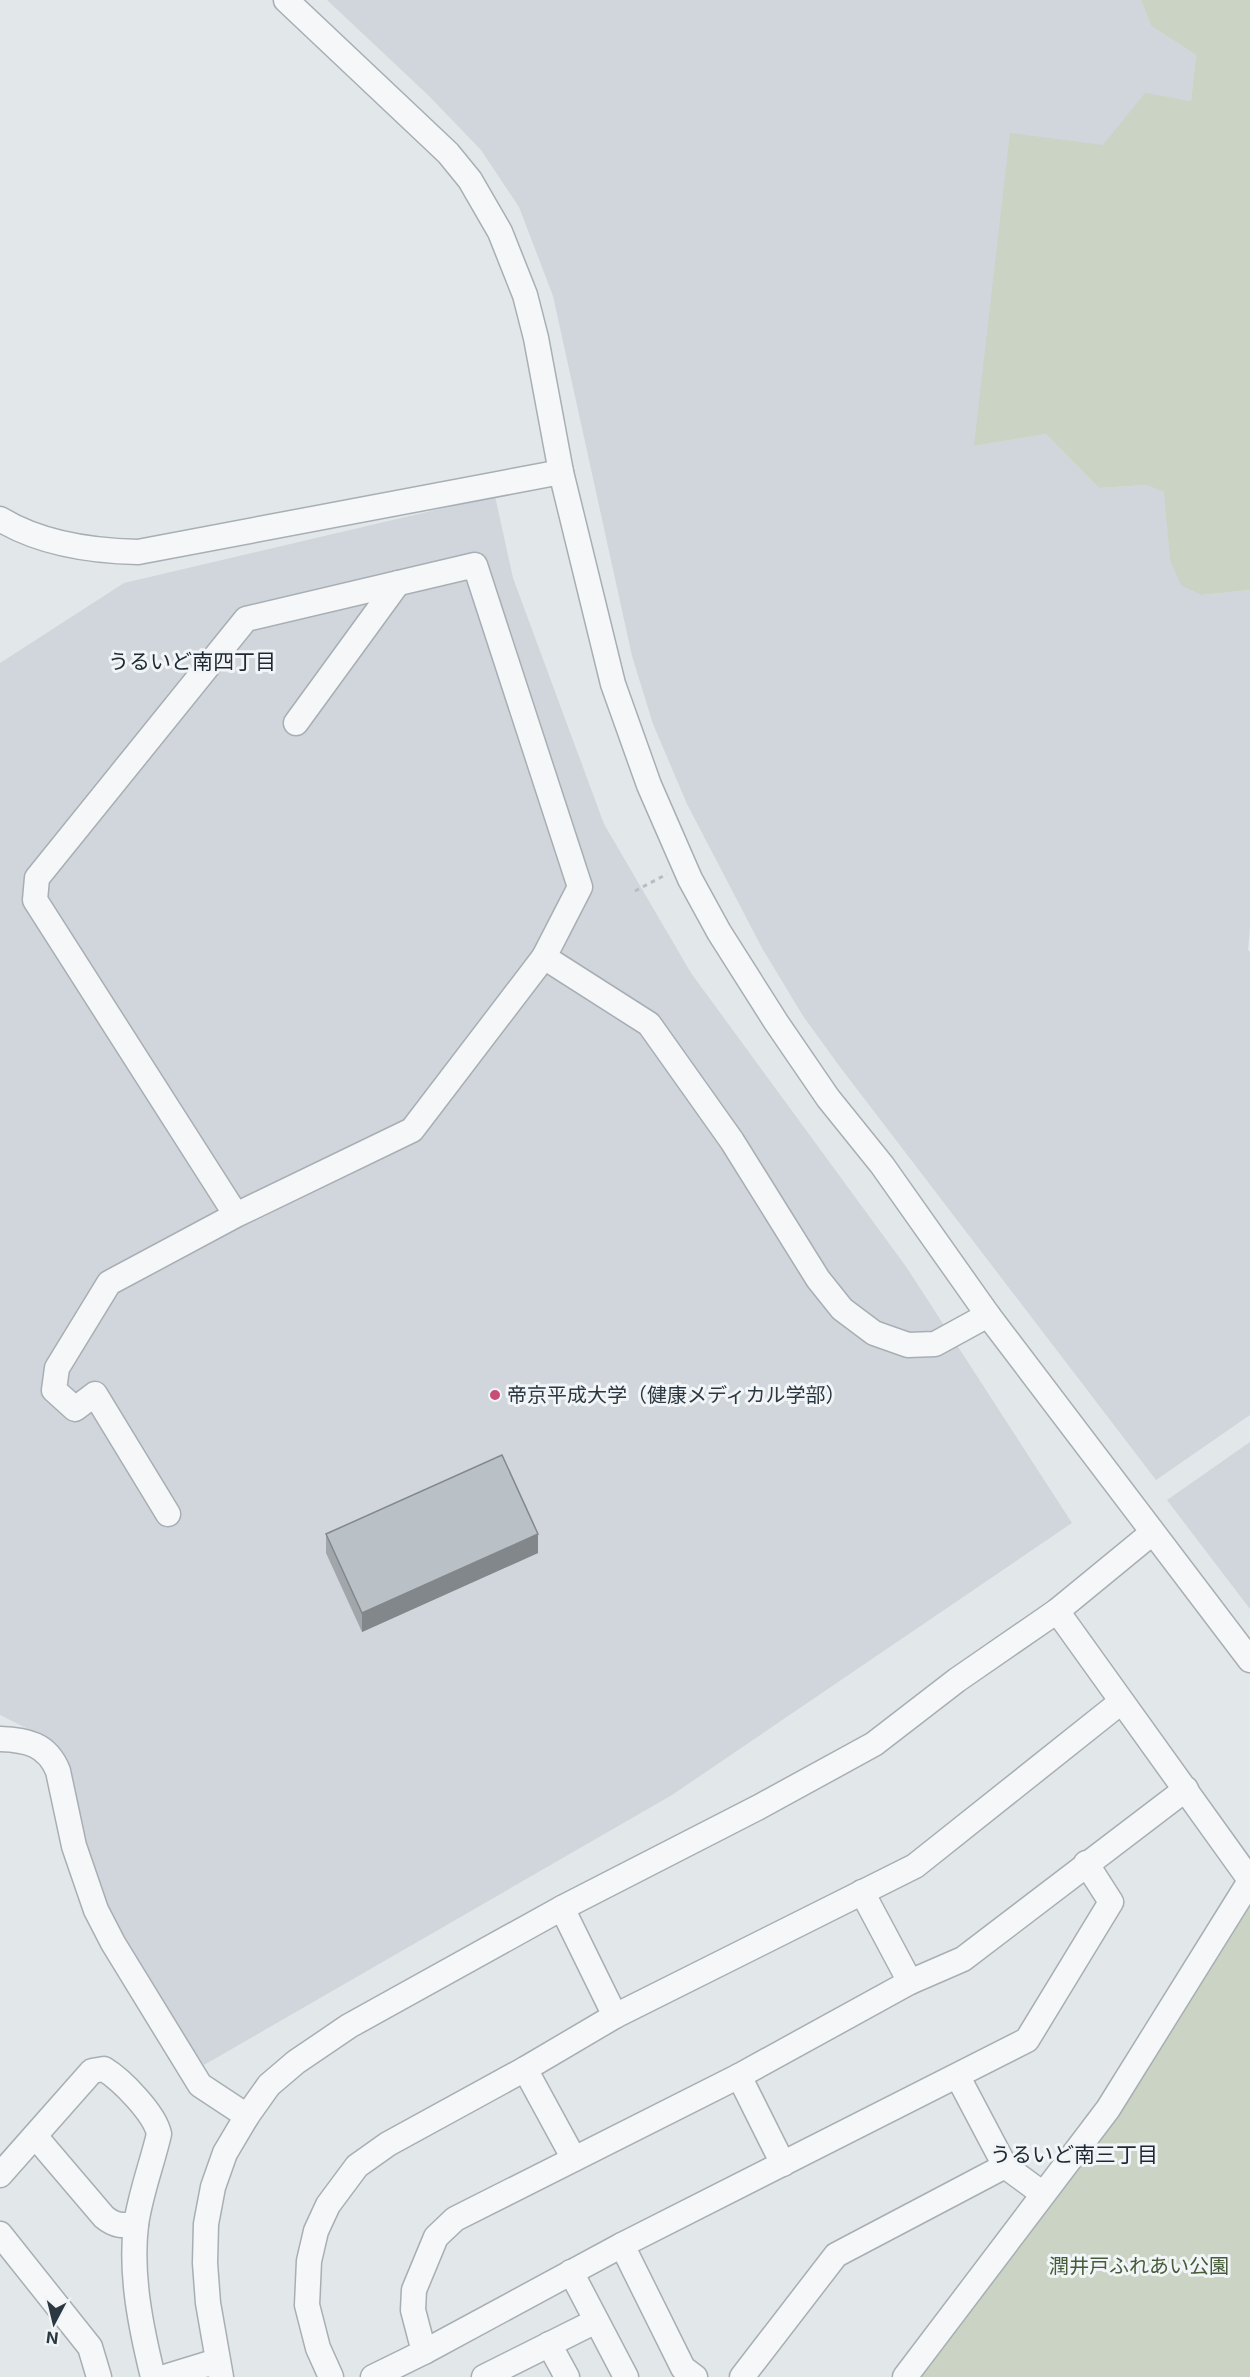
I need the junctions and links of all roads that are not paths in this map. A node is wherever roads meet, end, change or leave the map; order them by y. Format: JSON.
{"nodes":[{"id":1,"x":286,"y":0,"type":"edge"},
{"id":2,"x":561,"y":472,"type":"junction"},
{"id":3,"x":0,"y":519,"type":"edge"},
{"id":4,"x":398,"y":583,"type":"junction"},
{"id":5,"x":296,"y":723,"type":"dead end"},
{"id":6,"x":544,"y":957,"type":"junction"},
{"id":7,"x":236,"y":1215,"type":"junction"},
{"id":8,"x":988,"y":1315,"type":"junction"},
{"id":9,"x":168,"y":1514,"type":"dead end"},
{"id":10,"x":1152,"y":1533,"type":"junction"},
{"id":11,"x":1056,"y":1611,"type":"junction"},
{"id":12,"x":1250,"y":1660,"type":"edge"},
{"id":13,"x":1121,"y":1702,"type":"junction"},
{"id":14,"x":0,"y":1739,"type":"edge"},
{"id":15,"x":1186,"y":1789,"type":"junction"},
{"id":16,"x":1086,"y":1863,"type":"junction"},
{"id":17,"x":1250,"y":1880,"type":"edge"},
{"id":18,"x":862,"y":1892,"type":"junction"},
{"id":19,"x":562,"y":1908,"type":"junction"},
{"id":20,"x":910,"y":1982,"type":"junction"},
{"id":21,"x":615,"y":2016,"type":"junction"},
{"id":22,"x":525,"y":2069,"type":"junction"},
{"id":23,"x":739,"y":2076,"type":"junction"},
{"id":24,"x":958,"y":2077,"type":"junction"},
{"id":25,"x":247,"y":2116,"type":"junction"},
{"id":26,"x":35,"y":2136,"type":"junction"},
{"id":27,"x":574,"y":2159,"type":"junction"},
{"id":28,"x":783,"y":2164,"type":"junction"},
{"id":29,"x":1005,"y":2166,"type":"junction"},
{"id":30,"x":0,"y":2175,"type":"edge"},
{"id":31,"x":1043,"y":2194,"type":"junction"},
{"id":32,"x":136,"y":2224,"type":"junction"},
{"id":33,"x":0,"y":2234,"type":"edge"},
{"id":34,"x":622,"y":2245,"type":"junction"},
{"id":35,"x":571,"y":2272,"type":"junction"},
{"id":36,"x":596,"y":2321,"type":"junction"},
{"id":37,"x":549,"y":2344,"type":"junction"},
{"id":38,"x":424,"y":2352,"type":"junction"},
{"id":39,"x":219,"y":2369,"type":"edge"},
{"id":40,"x":99,"y":2377,"type":"edge"},
{"id":41,"x":153,"y":2377,"type":"edge"},
{"id":42,"x":165,"y":2377,"type":"edge"},
{"id":43,"x":331,"y":2377,"type":"edge"},
{"id":44,"x":372,"y":2377,"type":"edge"},
{"id":45,"x":484,"y":2377,"type":"edge"},
{"id":46,"x":567,"y":2377,"type":"edge"},
{"id":47,"x":626,"y":2377,"type":"edge"},
{"id":48,"x":695,"y":2377,"type":"edge"},
{"id":49,"x":742,"y":2377,"type":"edge"},
{"id":50,"x":905,"y":2377,"type":"edge"}],
"edges":[{"from":1,"to":2,"type":"street"},
{"from":2,"to":3,"type":"street"},
{"from":2,"to":8,"type":"street"},
{"from":4,"to":5,"type":"street"},
{"from":4,"to":6,"type":"street"},
{"from":4,"to":7,"type":"street"},
{"from":6,"to":7,"type":"street"},
{"from":6,"to":8,"type":"street"},
{"from":7,"to":9,"type":"street"},
{"from":8,"to":10,"type":"street"},
{"from":10,"to":11,"type":"street"},
{"from":10,"to":12,"type":"street"},
{"from":11,"to":13,"type":"street"},
{"from":11,"to":19,"type":"street"},
{"from":13,"to":15,"type":"street"},
{"from":13,"to":18,"type":"street"},
{"from":14,"to":25,"type":"street"},
{"from":15,"to":16,"type":"street"},
{"from":15,"to":17,"type":"street"},
{"from":16,"to":20,"type":"street"},
{"from":16,"to":24,"type":"street"},
{"from":17,"to":31,"type":"street"},
{"from":18,"to":20,"type":"street"},
{"from":18,"to":21,"type":"street"},
{"from":19,"to":21,"type":"street"},
{"from":19,"to":25,"type":"street"},
{"from":20,"to":23,"type":"street"},
{"from":21,"to":22,"type":"street"},
{"from":22,"to":27,"type":"street"},
{"from":22,"to":43,"type":"street"},
{"from":23,"to":27,"type":"street"},
{"from":23,"to":28,"type":"street"},
{"from":24,"to":28,"type":"street"},
{"from":24,"to":29,"type":"street"},
{"from":25,"to":39,"type":"street"},
{"from":26,"to":30,"type":"street"},
{"from":26,"to":32,"type":"street"},
{"from":26,"to":32,"type":"street"},
{"from":27,"to":38,"type":"street"},
{"from":28,"to":34,"type":"street"},
{"from":29,"to":31,"type":"street"},
{"from":29,"to":49,"type":"street"},
{"from":31,"to":50,"type":"street"},
{"from":32,"to":41,"type":"street"},
{"from":33,"to":40,"type":"street"},
{"from":34,"to":35,"type":"street"},
{"from":34,"to":48,"type":"street"},
{"from":35,"to":36,"type":"street"},
{"from":35,"to":38,"type":"street"},
{"from":36,"to":37,"type":"street"},
{"from":36,"to":47,"type":"street"},
{"from":37,"to":45,"type":"street"},
{"from":37,"to":46,"type":"street"},
{"from":38,"to":44,"type":"street"},
{"from":39,"to":42,"type":"street"}]}
